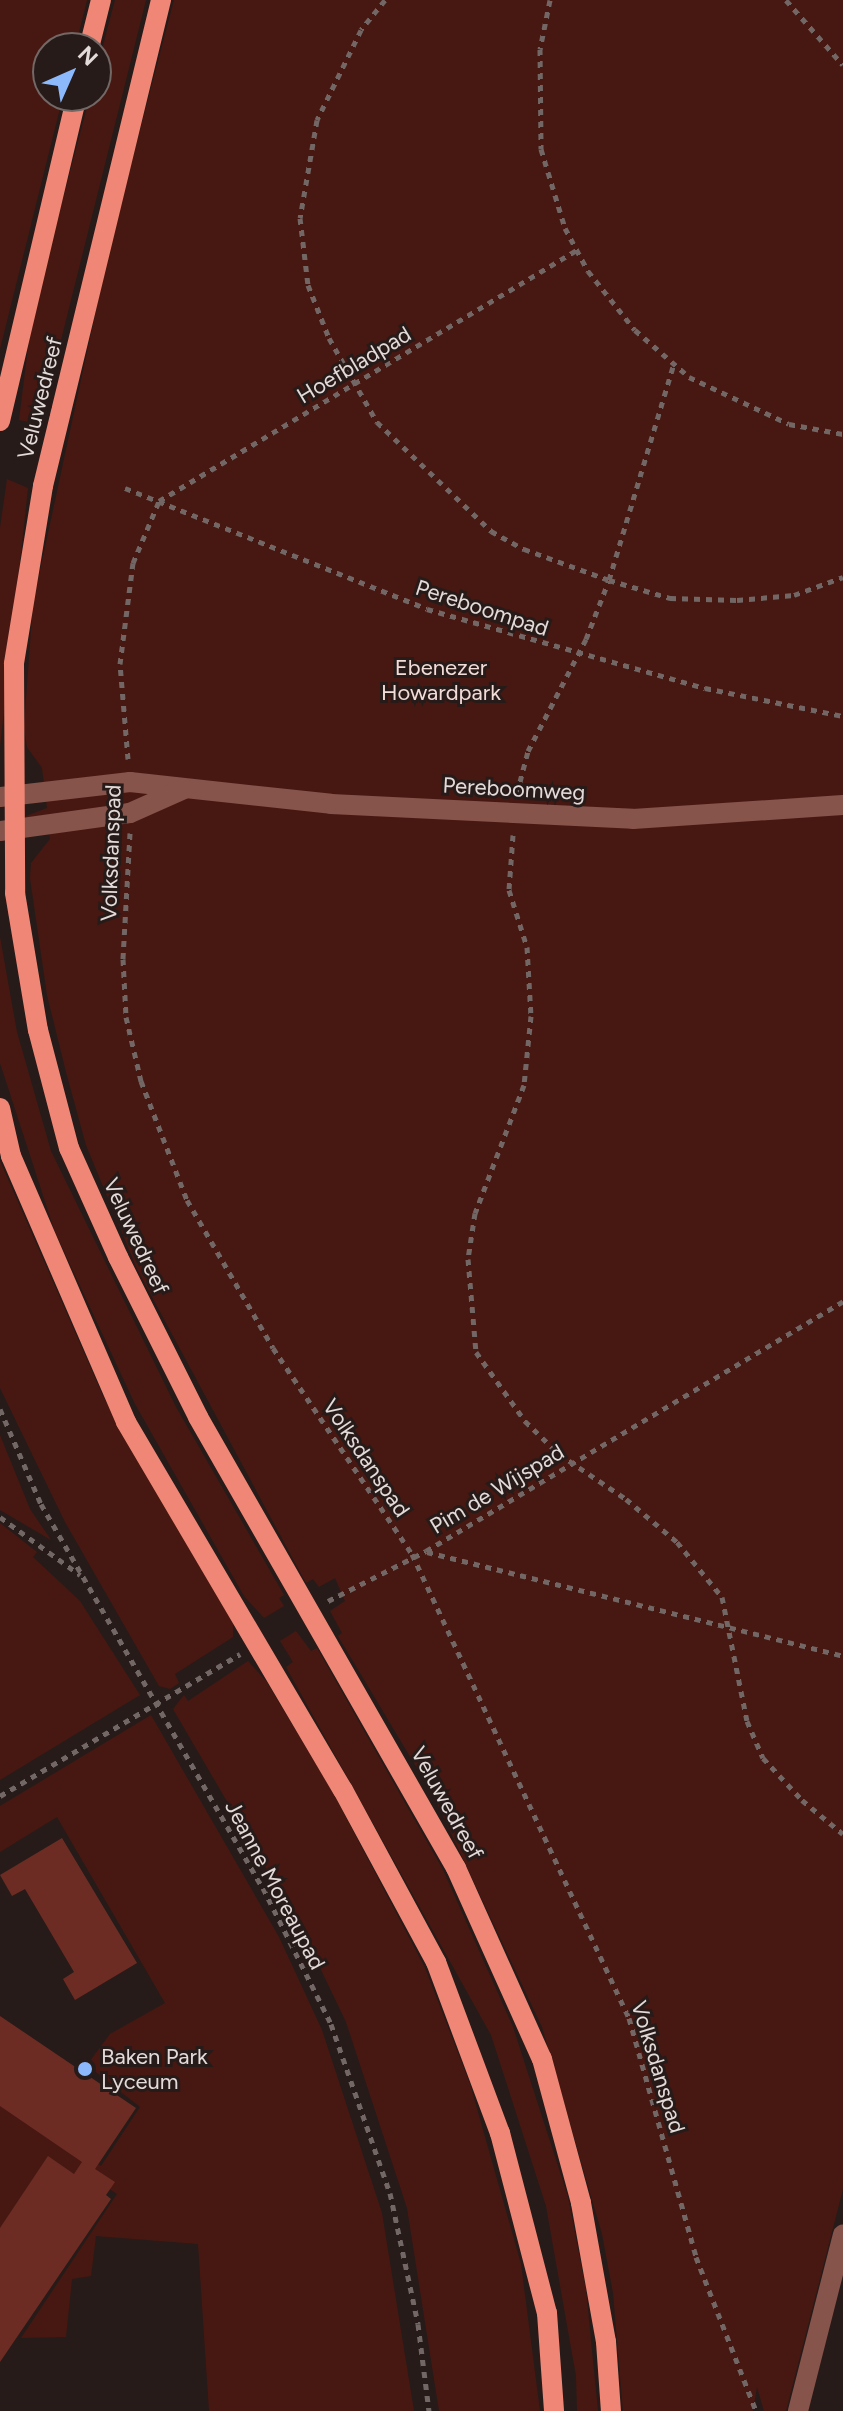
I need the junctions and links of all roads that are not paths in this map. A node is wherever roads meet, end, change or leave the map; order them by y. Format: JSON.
{"nodes":[{"id":1,"x":101,"y":0,"type":"edge"},
{"id":2,"x":161,"y":0,"type":"edge"},
{"id":3,"x":93,"y":32,"type":"edge"},
{"id":4,"x":73,"y":112,"type":"edge"},
{"id":5,"x":0,"y":421,"type":"edge"},
{"id":6,"x":184,"y":789,"type":"junction"},
{"id":7,"x":6,"y":797,"type":"edge"},
{"id":8,"x":843,"y":805,"type":"edge"},
{"id":9,"x":6,"y":831,"type":"edge"},
{"id":10,"x":0,"y":1108,"type":"edge"},
{"id":11,"x":843,"y":2235,"type":"edge"},
{"id":12,"x":554,"y":2411,"type":"edge"},
{"id":13,"x":611,"y":2411,"type":"edge"},
{"id":14,"x":798,"y":2411,"type":"edge"}],
"edges":[{"from":1,"to":3,"type":"main road"},
{"from":2,"to":7,"type":"main road","name":"Veluwedreef"},
{"from":4,"to":5,"type":"main road","name":"Veluwedreef"},
{"from":6,"to":7,"type":"street","name":"Pereboomweg"},
{"from":6,"to":8,"type":"street","name":"Pereboomweg"},
{"from":6,"to":9,"type":"street","name":"Pereboomweg"},
{"from":7,"to":9,"type":"main road","name":"Veluwedreef"},
{"from":9,"to":13,"type":"main road","name":"Veluwedreef"},
{"from":10,"to":12,"type":"main road"},
{"from":11,"to":14,"type":"street"}]}
